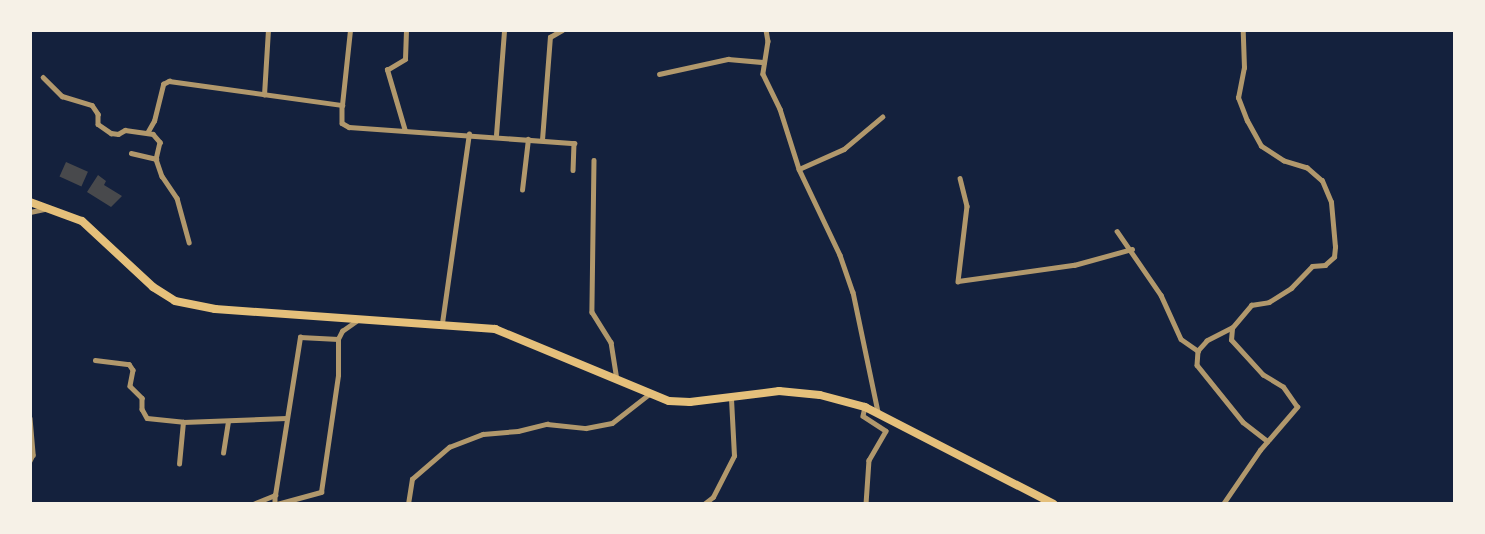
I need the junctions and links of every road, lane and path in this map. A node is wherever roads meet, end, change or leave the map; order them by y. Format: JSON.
{"nodes":[{"id":1,"x":268,"y":30,"type":"edge"},
{"id":2,"x":350,"y":30,"type":"edge"},
{"id":3,"x":406,"y":30,"type":"edge"},
{"id":4,"x":504,"y":30,"type":"edge"},
{"id":5,"x":562,"y":30,"type":"edge"},
{"id":6,"x":766,"y":30,"type":"edge"},
{"id":7,"x":1243,"y":30,"type":"edge"},
{"id":8,"x":764,"y":62,"type":"junction"},
{"id":9,"x":659,"y":74,"type":"dead end"},
{"id":10,"x":43,"y":77,"type":"dead end"},
{"id":11,"x":264,"y":95,"type":"junction"},
{"id":12,"x":342,"y":104,"type":"junction"},
{"id":13,"x":882,"y":117,"type":"dead end"},
{"id":14,"x":405,"y":131,"type":"junction"},
{"id":15,"x":147,"y":133,"type":"junction"},
{"id":16,"x":469,"y":134,"type":"junction"},
{"id":17,"x":496,"y":135,"type":"junction"},
{"id":18,"x":528,"y":139,"type":"junction"},
{"id":19,"x":542,"y":140,"type":"junction"},
{"id":20,"x":131,"y":153,"type":"dead end"},
{"id":21,"x":156,"y":159,"type":"junction"},
{"id":22,"x":594,"y":160,"type":"dead end"},
{"id":23,"x":799,"y":169,"type":"junction"},
{"id":24,"x":573,"y":170,"type":"dead end"},
{"id":25,"x":960,"y":178,"type":"dead end"},
{"id":26,"x":522,"y":190,"type":"dead end"},
{"id":27,"x":30,"y":202,"type":"edge"},
{"id":28,"x":52,"y":208,"type":"junction"},
{"id":29,"x":30,"y":212,"type":"edge"},
{"id":30,"x":1117,"y":231,"type":"dead end"},
{"id":31,"x":190,"y":242,"type":"dead end"},
{"id":32,"x":1132,"y":249,"type":"junction"},
{"id":33,"x":362,"y":318,"type":"junction"},
{"id":34,"x":442,"y":323,"type":"junction"},
{"id":35,"x":1232,"y":328,"type":"junction"},
{"id":36,"x":338,"y":340,"type":"junction"},
{"id":37,"x":1198,"y":351,"type":"junction"},
{"id":38,"x":95,"y":359,"type":"dead end"},
{"id":39,"x":617,"y":381,"type":"junction"},
{"id":40,"x":648,"y":395,"type":"junction"},
{"id":41,"x":731,"y":398,"type":"junction"},
{"id":42,"x":865,"y":407,"type":"junction"},
{"id":43,"x":878,"y":413,"type":"junction"},
{"id":44,"x":30,"y":418,"type":"edge"},
{"id":45,"x":286,"y":418,"type":"junction"},
{"id":46,"x":228,"y":421,"type":"junction"},
{"id":47,"x":183,"y":422,"type":"junction"},
{"id":48,"x":1267,"y":441,"type":"junction"},
{"id":49,"x":223,"y":453,"type":"dead end"},
{"id":50,"x":30,"y":461,"type":"edge"},
{"id":51,"x":179,"y":464,"type":"dead end"},
{"id":52,"x":275,"y":495,"type":"junction"},
{"id":53,"x":253,"y":504,"type":"edge"},
{"id":54,"x":276,"y":504,"type":"edge"},
{"id":55,"x":408,"y":504,"type":"edge"},
{"id":56,"x":704,"y":504,"type":"edge"},
{"id":57,"x":866,"y":504,"type":"edge"},
{"id":58,"x":1054,"y":504,"type":"edge"},
{"id":59,"x":1223,"y":504,"type":"edge"}],
"edges":[{"from":1,"to":11,"type":"street"},
{"from":2,"to":12,"type":"street"},
{"from":3,"to":14,"type":"street"},
{"from":4,"to":17,"type":"street"},
{"from":5,"to":19,"type":"street"},
{"from":6,"to":8,"type":"street"},
{"from":7,"to":35,"type":"street"},
{"from":8,"to":9,"type":"street"},
{"from":8,"to":23,"type":"street"},
{"from":10,"to":15,"type":"street"},
{"from":11,"to":12,"type":"street"},
{"from":11,"to":15,"type":"street"},
{"from":12,"to":14,"type":"street"},
{"from":13,"to":23,"type":"street"},
{"from":14,"to":16,"type":"street"},
{"from":15,"to":21,"type":"street"},
{"from":16,"to":17,"type":"street"},
{"from":16,"to":34,"type":"street"},
{"from":17,"to":18,"type":"street"},
{"from":18,"to":19,"type":"street"},
{"from":18,"to":26,"type":"street"},
{"from":19,"to":24,"type":"street"},
{"from":20,"to":21,"type":"street"},
{"from":21,"to":31,"type":"street"},
{"from":22,"to":39,"type":"street"},
{"from":23,"to":43,"type":"street"},
{"from":25,"to":32,"type":"street"},
{"from":27,"to":28,"type":"highway"},
{"from":28,"to":29,"type":"street"},
{"from":28,"to":33,"type":"highway"},
{"from":30,"to":32,"type":"street"},
{"from":32,"to":37,"type":"street"},
{"from":33,"to":34,"type":"highway"},
{"from":33,"to":36,"type":"street"},
{"from":34,"to":39,"type":"highway"},
{"from":35,"to":37,"type":"street"},
{"from":35,"to":48,"type":"street"},
{"from":36,"to":45,"type":"street"},
{"from":36,"to":54,"type":"street"},
{"from":37,"to":48,"type":"street"},
{"from":38,"to":47,"type":"street"},
{"from":39,"to":40,"type":"highway"},
{"from":40,"to":41,"type":"highway"},
{"from":40,"to":55,"type":"street"},
{"from":41,"to":42,"type":"highway"},
{"from":41,"to":56,"type":"street"},
{"from":42,"to":43,"type":"highway"},
{"from":42,"to":57,"type":"street"},
{"from":43,"to":58,"type":"highway"},
{"from":44,"to":50,"type":"street"},
{"from":45,"to":46,"type":"street"},
{"from":45,"to":52,"type":"street"},
{"from":46,"to":47,"type":"street"},
{"from":46,"to":49,"type":"street"},
{"from":47,"to":51,"type":"street"},
{"from":48,"to":59,"type":"street"},
{"from":52,"to":53,"type":"street"},
{"from":52,"to":54,"type":"street"}]}
